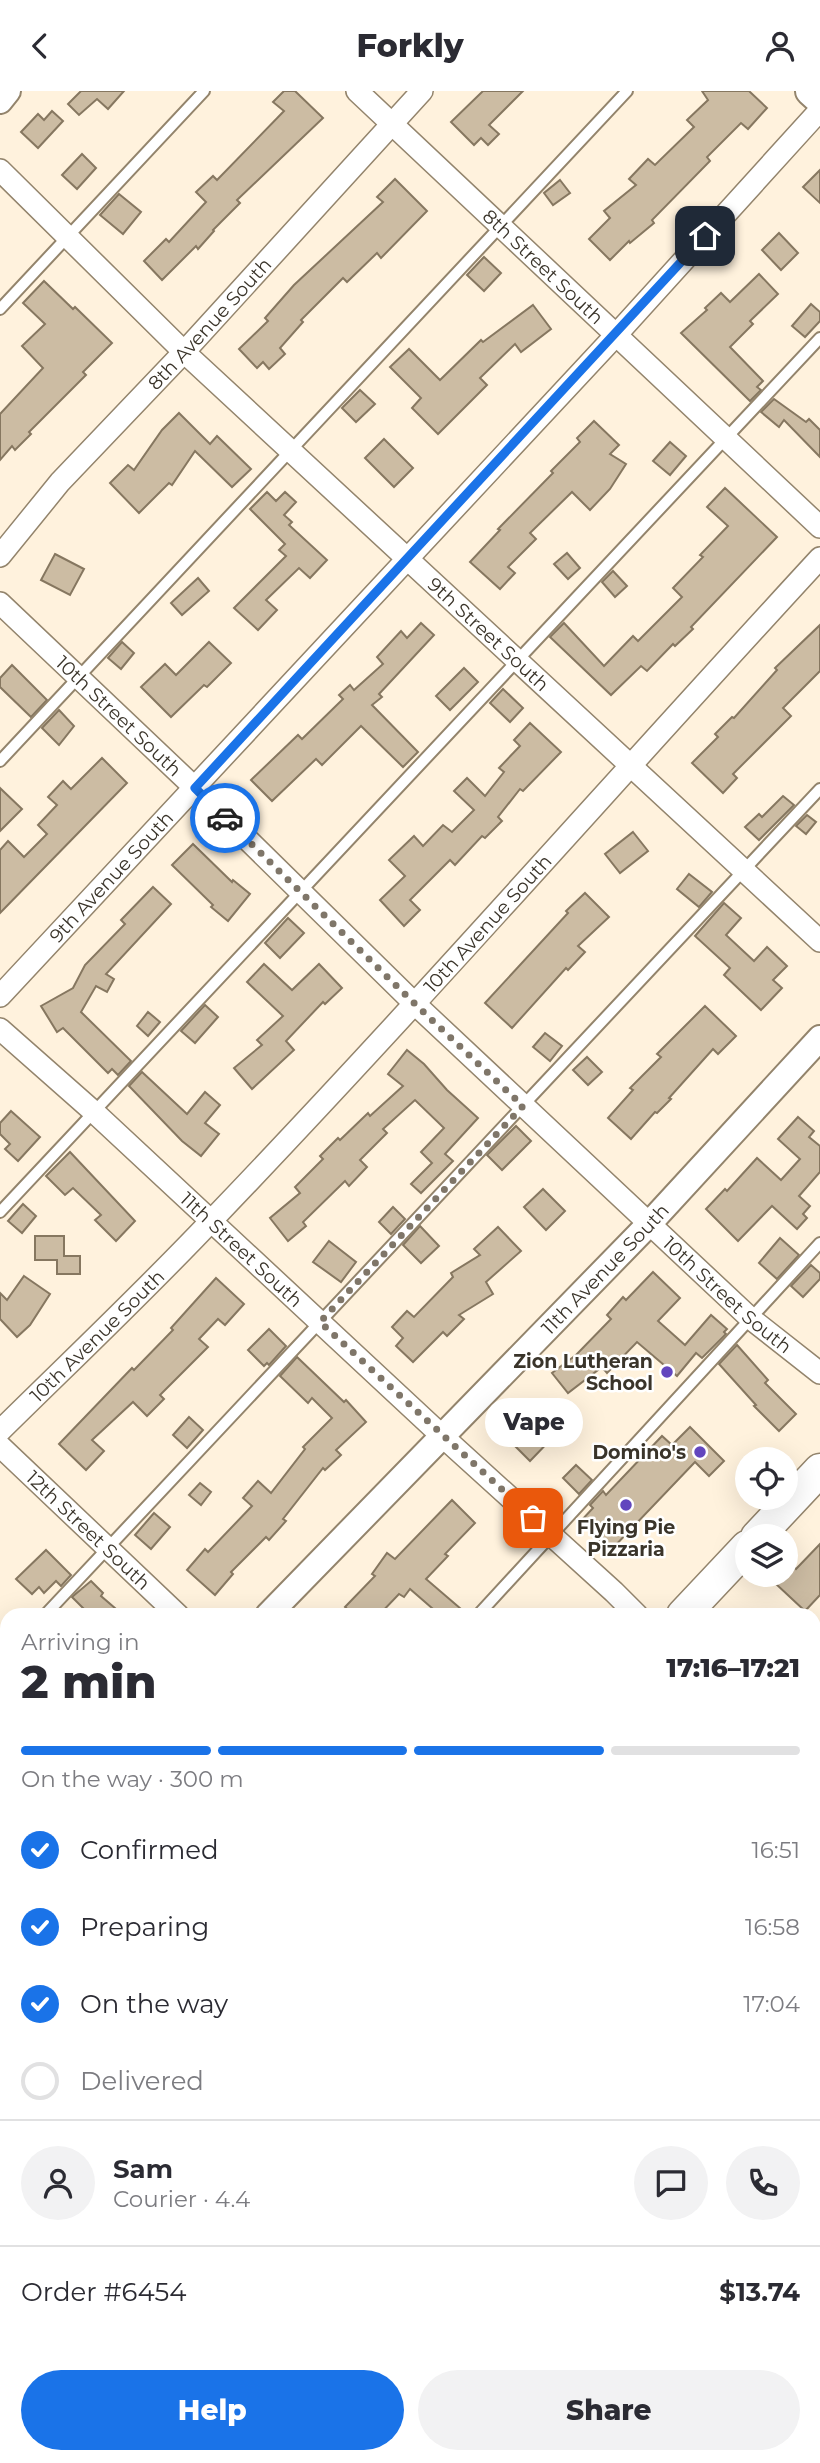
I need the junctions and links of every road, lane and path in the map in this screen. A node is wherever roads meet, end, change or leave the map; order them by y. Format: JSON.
{"nodes":[{"id":1,"x":8,"y":91,"type":"edge"},
{"id":2,"x":204,"y":91,"type":"edge"},
{"id":3,"x":357,"y":91,"type":"edge"},
{"id":4,"x":422,"y":91,"type":"edge"},
{"id":5,"x":627,"y":91,"type":"edge"},
{"id":6,"x":810,"y":91,"type":"edge"},
{"id":7,"x":820,"y":100,"type":"edge"},
{"id":8,"x":0,"y":101,"type":"edge"},
{"id":9,"x":820,"y":110,"type":"edge"},
{"id":10,"x":392,"y":124,"type":"junction"},
{"id":11,"x":0,"y":170,"type":"edge"},
{"id":12,"x":500,"y":226,"type":"junction"},
{"id":13,"x":67,"y":237,"type":"junction"},
{"id":14,"x":0,"y":309,"type":"edge"},
{"id":15,"x":616,"y":335,"type":"junction"},
{"id":16,"x":820,"y":338,"type":"edge"},
{"id":17,"x":184,"y":352,"type":"junction"},
{"id":18,"x":726,"y":438,"type":"junction"},
{"id":19,"x":290,"y":450,"type":"junction"},
{"id":20,"x":820,"y":527,"type":"edge"},
{"id":21,"x":0,"y":556,"type":"edge"},
{"id":22,"x":406,"y":558,"type":"junction"},
{"id":23,"x":820,"y":558,"type":"edge"},
{"id":24,"x":0,"y":603,"type":"edge"},
{"id":25,"x":516,"y":661,"type":"junction"},
{"id":26,"x":78,"y":677,"type":"junction"},
{"id":27,"x":0,"y":761,"type":"edge"},
{"id":28,"x":629,"y":765,"type":"junction"},
{"id":29,"x":195,"y":788,"type":"junction"},
{"id":30,"x":820,"y":789,"type":"edge"},
{"id":31,"x":743,"y":871,"type":"junction"},
{"id":32,"x":300,"y":891,"type":"junction"},
{"id":33,"x":820,"y":941,"type":"edge"},
{"id":34,"x":0,"y":996,"type":"edge"},
{"id":35,"x":415,"y":1004,"type":"junction"},
{"id":36,"x":0,"y":1029,"type":"edge"},
{"id":37,"x":820,"y":1038,"type":"edge"},
{"id":38,"x":523,"y":1106,"type":"junction"},
{"id":39,"x":94,"y":1112,"type":"junction"},
{"id":40,"x":0,"y":1212,"type":"edge"},
{"id":41,"x":211,"y":1221,"type":"junction"},
{"id":42,"x":649,"y":1224,"type":"junction"},
{"id":43,"x":820,"y":1243,"type":"edge"},
{"id":44,"x":750,"y":1318,"type":"junction"},
{"id":45,"x":320,"y":1322,"type":"junction"},
{"id":46,"x":820,"y":1373,"type":"edge"},
{"id":47,"x":0,"y":1431,"type":"edge"},
{"id":48,"x":442,"y":1435,"type":"junction"},
{"id":49,"x":0,"y":1446,"type":"edge"},
{"id":50,"x":820,"y":1470,"type":"edge"},
{"id":51,"x":769,"y":1524,"type":"edge"},
{"id":52,"x":551,"y":1535,"type":"junction"},
{"id":53,"x":108,"y":1548,"type":"junction"},
{"id":54,"x":735,"y":1560,"type":"edge"},
{"id":55,"x":51,"y":1608,"type":"edge"},
{"id":56,"x":171,"y":1608,"type":"edge"},
{"id":57,"x":275,"y":1608,"type":"edge"},
{"id":58,"x":484,"y":1608,"type":"edge"},
{"id":59,"x":629,"y":1608,"type":"edge"},
{"id":60,"x":690,"y":1608,"type":"edge"}],
"edges":[{"from":1,"to":8,"type":"street"},
{"from":2,"to":13,"type":"lane"},
{"from":3,"to":10,"type":"street","name":"8th Street South"},
{"from":4,"to":10,"type":"street","name":"8th Avenue South"},
{"from":5,"to":12,"type":"lane"},
{"from":6,"to":7,"type":"main road"},
{"from":9,"to":15,"type":"street","name":"9th Avenue South"},
{"from":10,"to":12,"type":"street","name":"8th Street South"},
{"from":10,"to":17,"type":"street","name":"8th Avenue South"},
{"from":11,"to":13,"type":"street","name":"9th Street South"},
{"from":12,"to":15,"type":"street","name":"8th Street South"},
{"from":12,"to":19,"type":"lane"},
{"from":13,"to":14,"type":"lane"},
{"from":13,"to":17,"type":"street","name":"9th Street South"},
{"from":15,"to":18,"type":"street","name":"8th Street South"},
{"from":15,"to":22,"type":"street","name":"9th Avenue South"},
{"from":16,"to":18,"type":"lane"},
{"from":17,"to":19,"type":"street","name":"9th Street South"},
{"from":17,"to":21,"type":"street","name":"8th Avenue South"},
{"from":18,"to":20,"type":"street","name":"8th Street South"},
{"from":18,"to":25,"type":"lane"},
{"from":19,"to":22,"type":"street","name":"9th Street South"},
{"from":19,"to":26,"type":"lane"},
{"from":22,"to":25,"type":"street","name":"9th Street South"},
{"from":22,"to":29,"type":"street","name":"9th Avenue South"},
{"from":23,"to":28,"type":"street","name":"10th Avenue South"},
{"from":24,"to":26,"type":"street","name":"10th Street South"},
{"from":25,"to":28,"type":"street","name":"9th Street South"},
{"from":25,"to":32,"type":"lane"},
{"from":26,"to":27,"type":"lane"},
{"from":26,"to":29,"type":"street","name":"10th Street South"},
{"from":28,"to":31,"type":"street","name":"9th Street South"},
{"from":28,"to":35,"type":"street","name":"10th Avenue South"},
{"from":29,"to":32,"type":"street","name":"10th Street South"},
{"from":29,"to":34,"type":"street","name":"9th Avenue South"},
{"from":30,"to":31,"type":"lane"},
{"from":31,"to":33,"type":"street","name":"9th Street South"},
{"from":31,"to":38,"type":"lane"},
{"from":32,"to":35,"type":"street","name":"10th Street South"},
{"from":32,"to":39,"type":"lane"},
{"from":35,"to":38,"type":"street","name":"10th Street South"},
{"from":35,"to":41,"type":"street","name":"10th Avenue South"},
{"from":36,"to":39,"type":"street","name":"11th Street South"},
{"from":37,"to":42,"type":"street","name":"11th Avenue South"},
{"from":38,"to":42,"type":"street","name":"10th Street South"},
{"from":38,"to":45,"type":"lane"},
{"from":39,"to":40,"type":"lane"},
{"from":39,"to":41,"type":"street","name":"11th Street South"},
{"from":41,"to":45,"type":"street","name":"11th Street South"},
{"from":41,"to":47,"type":"street","name":"10th Avenue South"},
{"from":42,"to":44,"type":"street","name":"10th Street South"},
{"from":42,"to":48,"type":"street","name":"11th Avenue South"},
{"from":43,"to":44,"type":"lane"},
{"from":44,"to":46,"type":"street","name":"10th Street South"},
{"from":44,"to":52,"type":"lane"},
{"from":45,"to":48,"type":"street","name":"11th Street South"},
{"from":45,"to":53,"type":"lane"},
{"from":48,"to":52,"type":"street","name":"11th Street South"},
{"from":48,"to":57,"type":"street","name":"11th Avenue South"},
{"from":49,"to":53,"type":"street","name":"12th Street South"},
{"from":50,"to":51,"type":"main road"},
{"from":52,"to":58,"type":"lane"},
{"from":52,"to":59,"type":"street","name":"11th Street South"},
{"from":53,"to":55,"type":"lane"},
{"from":53,"to":56,"type":"street","name":"12th Street South"},
{"from":54,"to":60,"type":"main road"}]}
